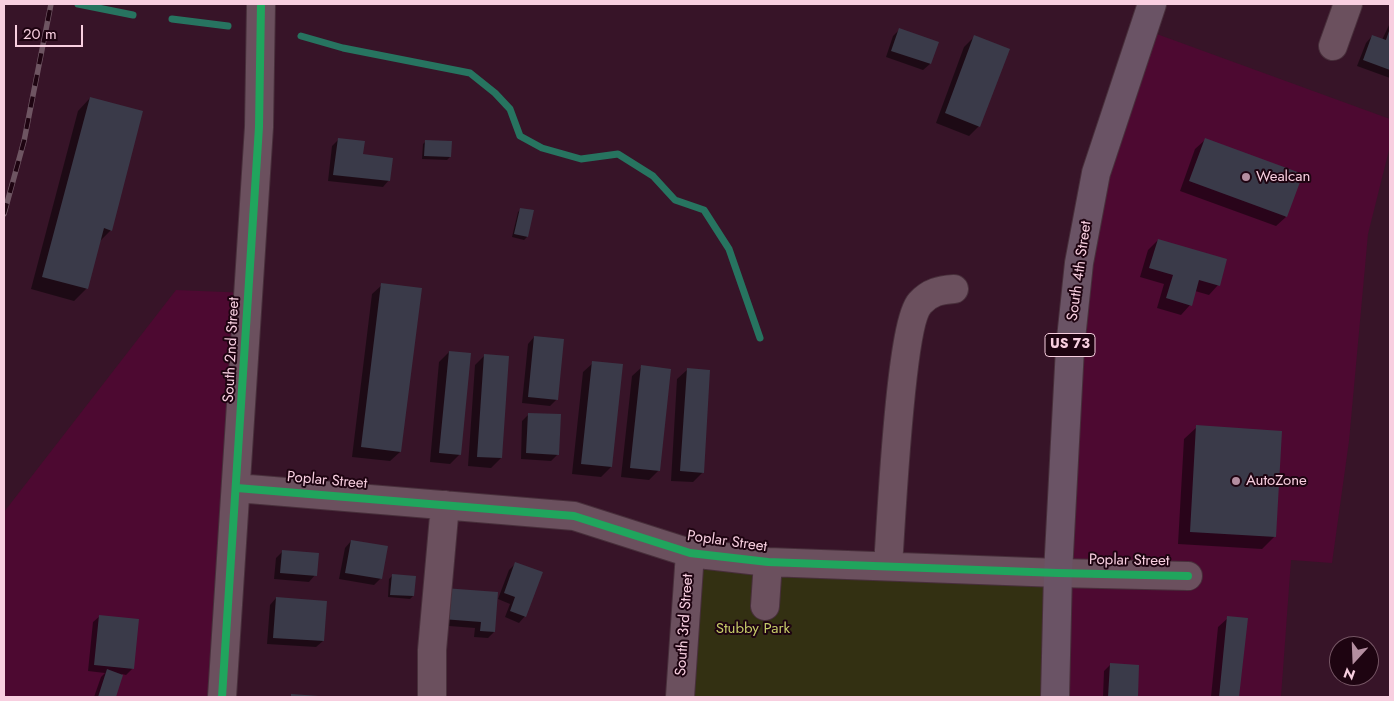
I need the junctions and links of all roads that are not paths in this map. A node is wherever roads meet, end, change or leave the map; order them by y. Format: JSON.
{"nodes":[{"id":1,"x":261,"y":4,"type":"edge"},
{"id":2,"x":1152,"y":4,"type":"edge"},
{"id":3,"x":1348,"y":4,"type":"edge"},
{"id":4,"x":1333,"y":46,"type":"dead end"},
{"id":5,"x":954,"y":289,"type":"dead end"},
{"id":6,"x":237,"y":488,"type":"junction"},
{"id":7,"x":445,"y":505,"type":"junction"},
{"id":8,"x":690,"y":552,"type":"junction"},
{"id":9,"x":768,"y":562,"type":"junction"},
{"id":10,"x":888,"y":566,"type":"junction"},
{"id":11,"x":1058,"y":573,"type":"junction"},
{"id":12,"x":1188,"y":576,"type":"dead end"},
{"id":13,"x":764,"y":606,"type":"dead end"},
{"id":14,"x":222,"y":697,"type":"edge"},
{"id":15,"x":432,"y":697,"type":"edge"},
{"id":16,"x":680,"y":697,"type":"edge"},
{"id":17,"x":1055,"y":697,"type":"edge"}],
"edges":[{"from":1,"to":6,"type":"street","name":"South 2nd Street"},
{"from":2,"to":11,"type":"highway","name":"South 4th Street","number":"US 73"},
{"from":3,"to":4,"type":"street"},
{"from":5,"to":10,"type":"street"},
{"from":6,"to":7,"type":"street","name":"Poplar Street"},
{"from":6,"to":14,"type":"street","name":"South 2nd Street"},
{"from":7,"to":8,"type":"street","name":"Poplar Street"},
{"from":7,"to":15,"type":"street"},
{"from":8,"to":9,"type":"street","name":"Poplar Street"},
{"from":8,"to":16,"type":"street","name":"South 3rd Street"},
{"from":9,"to":10,"type":"street","name":"Poplar Street"},
{"from":9,"to":13,"type":"street"},
{"from":10,"to":11,"type":"street","name":"Poplar Street"},
{"from":11,"to":12,"type":"street","name":"Poplar Street"},
{"from":11,"to":17,"type":"highway","name":"South 4th Street","number":"US 73"}]}
